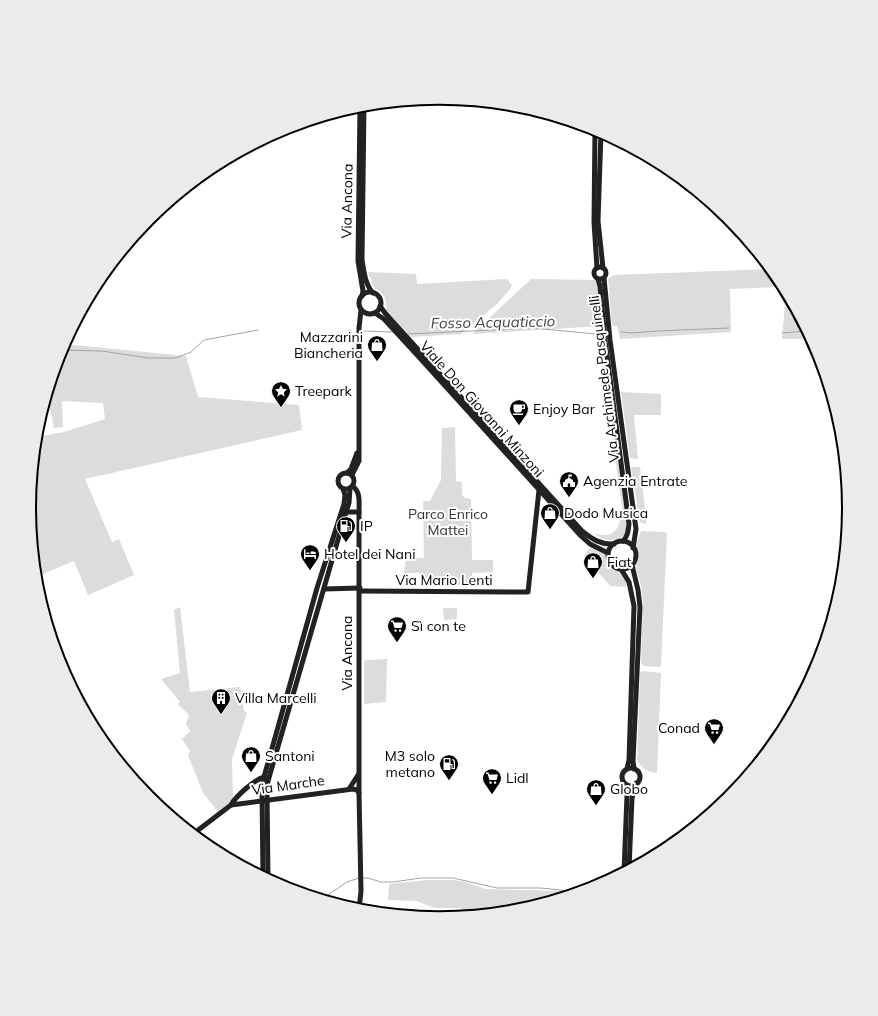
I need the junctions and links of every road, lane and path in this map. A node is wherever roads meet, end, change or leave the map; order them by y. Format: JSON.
{"nodes":[{"id":1,"x":364,"y":112,"type":"edge"},
{"id":2,"x":360,"y":113,"type":"edge"},
{"id":3,"x":595,"y":137,"type":"edge"},
{"id":4,"x":601,"y":140,"type":"edge"},
{"id":5,"x":600,"y":268,"type":"junction"},
{"id":6,"x":604,"y":278,"type":"junction"},
{"id":7,"x":598,"y":279,"type":"junction"},
{"id":8,"x":373,"y":293,"type":"junction"},
{"id":9,"x":362,"y":296,"type":"junction"},
{"id":10,"x":380,"y":306,"type":"junction"},
{"id":11,"x":361,"y":310,"type":"junction"},
{"id":12,"x":372,"y":313,"type":"junction"},
{"id":13,"x":359,"y":328,"type":"junction"},
{"id":14,"x":350,"y":474,"type":"junction"},
{"id":15,"x":351,"y":487,"type":"junction"},
{"id":16,"x":343,"y":489,"type":"junction"},
{"id":17,"x":539,"y":490,"type":"junction"},
{"id":18,"x":346,"y":512,"type":"junction"},
{"id":19,"x":359,"y":512,"type":"junction"},
{"id":20,"x":623,"y":542,"type":"junction"},
{"id":21,"x":614,"y":544,"type":"junction"},
{"id":22,"x":633,"y":548,"type":"junction"},
{"id":23,"x":608,"y":553,"type":"junction"},
{"id":24,"x":632,"y":565,"type":"junction"},
{"id":25,"x":621,"y":569,"type":"junction"},
{"id":26,"x":324,"y":588,"type":"junction"},
{"id":27,"x":360,"y":590,"type":"junction"},
{"id":28,"x":627,"y":769,"type":"junction"},
{"id":29,"x":634,"y":769,"type":"junction"},
{"id":30,"x":359,"y":774,"type":"junction"},
{"id":31,"x":264,"y":776,"type":"junction"},
{"id":32,"x":624,"y":782,"type":"junction"},
{"id":33,"x":636,"y":783,"type":"junction"},
{"id":34,"x":349,"y":789,"type":"junction"},
{"id":35,"x":359,"y":793,"type":"junction"},
{"id":36,"x":264,"y":801,"type":"junction"},
{"id":37,"x":230,"y":805,"type":"junction"},
{"id":38,"x":197,"y":830,"type":"edge"},
{"id":39,"x":629,"y":863,"type":"edge"},
{"id":40,"x":624,"y":865,"type":"edge"},
{"id":41,"x":263,"y":870,"type":"edge"},
{"id":42,"x":268,"y":872,"type":"edge"},
{"id":43,"x":360,"y":903,"type":"edge"}],
"edges":[{"from":1,"to":8,"type":"main road","name":"Via Ancona"},
{"from":2,"to":9,"type":"main road","name":"Via Ancona"},
{"from":3,"to":5,"type":"main road","name":"Via Archimede Pasquinelli"},
{"from":4,"to":5,"type":"main road","name":"Via Archimede Pasquinelli"},
{"from":5,"to":6,"type":"main road","name":"Via Archimede Pasquinelli"},
{"from":5,"to":7,"type":"main road","name":"Via Archimede Pasquinelli"},
{"from":6,"to":7,"type":"main road","name":"Via Archimede Pasquinelli"},
{"from":6,"to":22,"type":"main road","name":"Via Archimede Pasquinelli"},
{"from":7,"to":20,"type":"main road","name":"Via Archimede Pasquinelli"},
{"from":8,"to":9,"type":"main road"},
{"from":8,"to":10,"type":"main road"},
{"from":9,"to":11,"type":"main road"},
{"from":10,"to":12,"type":"main road"},
{"from":10,"to":21,"type":"main road","name":"Viale Don Giovanni Minzoni"},
{"from":11,"to":12,"type":"main road"},
{"from":11,"to":13,"type":"main road"},
{"from":12,"to":13,"type":"main road"},
{"from":12,"to":17,"type":"main road","name":"Viale Don Giovanni Minzoni"},
{"from":13,"to":14,"type":"main road"},
{"from":14,"to":15,"type":"main road"},
{"from":14,"to":16,"type":"main road"},
{"from":15,"to":16,"type":"main road"},
{"from":15,"to":18,"type":"main road"},
{"from":15,"to":19,"type":"main road","name":"Via Ancona"},
{"from":16,"to":31,"type":"main road"},
{"from":17,"to":23,"type":"main road","name":"Viale Don Giovanni Minzoni"},
{"from":17,"to":27,"type":"main road","name":"Via Mario Lenti"},
{"from":18,"to":19,"type":"main road"},
{"from":18,"to":26,"type":"main road"},
{"from":19,"to":27,"type":"main road","name":"Via Ancona"},
{"from":20,"to":21,"type":"main road","name":"Viale Don Giovanni Minzoni"},
{"from":20,"to":22,"type":"main road"},
{"from":21,"to":23,"type":"main road"},
{"from":22,"to":24,"type":"main road"},
{"from":23,"to":25,"type":"main road","name":"Viale Don Giovanni Minzoni"},
{"from":24,"to":25,"type":"main road"},
{"from":24,"to":29,"type":"main road"},
{"from":25,"to":28,"type":"main road","name":"Viale Don Giovanni Minzoni"},
{"from":26,"to":27,"type":"main road","name":"Via Mario Lenti"},
{"from":26,"to":36,"type":"main road"},
{"from":27,"to":30,"type":"main road","name":"Via Ancona"},
{"from":28,"to":29,"type":"main road"},
{"from":28,"to":32,"type":"main road","name":"Viale Don Giovanni Minzoni"},
{"from":29,"to":33,"type":"main road"},
{"from":30,"to":34,"type":"main road"},
{"from":30,"to":35,"type":"main road","name":"Via Ancona"},
{"from":31,"to":36,"type":"main road"},
{"from":31,"to":37,"type":"main road","name":"Via Marche"},
{"from":32,"to":33,"type":"main road"},
{"from":32,"to":40,"type":"main road","name":"Viale Don Giovanni Minzoni"},
{"from":33,"to":39,"type":"main road"},
{"from":34,"to":35,"type":"main road","name":"Via Marche"},
{"from":34,"to":36,"type":"main road","name":"Via Marche"},
{"from":35,"to":43,"type":"main road","name":"Via Ancona"},
{"from":36,"to":37,"type":"main road","name":"Via Marche"},
{"from":36,"to":41,"type":"main road"},
{"from":36,"to":42,"type":"main road"},
{"from":37,"to":38,"type":"main road","name":"Via Marche"}]}
